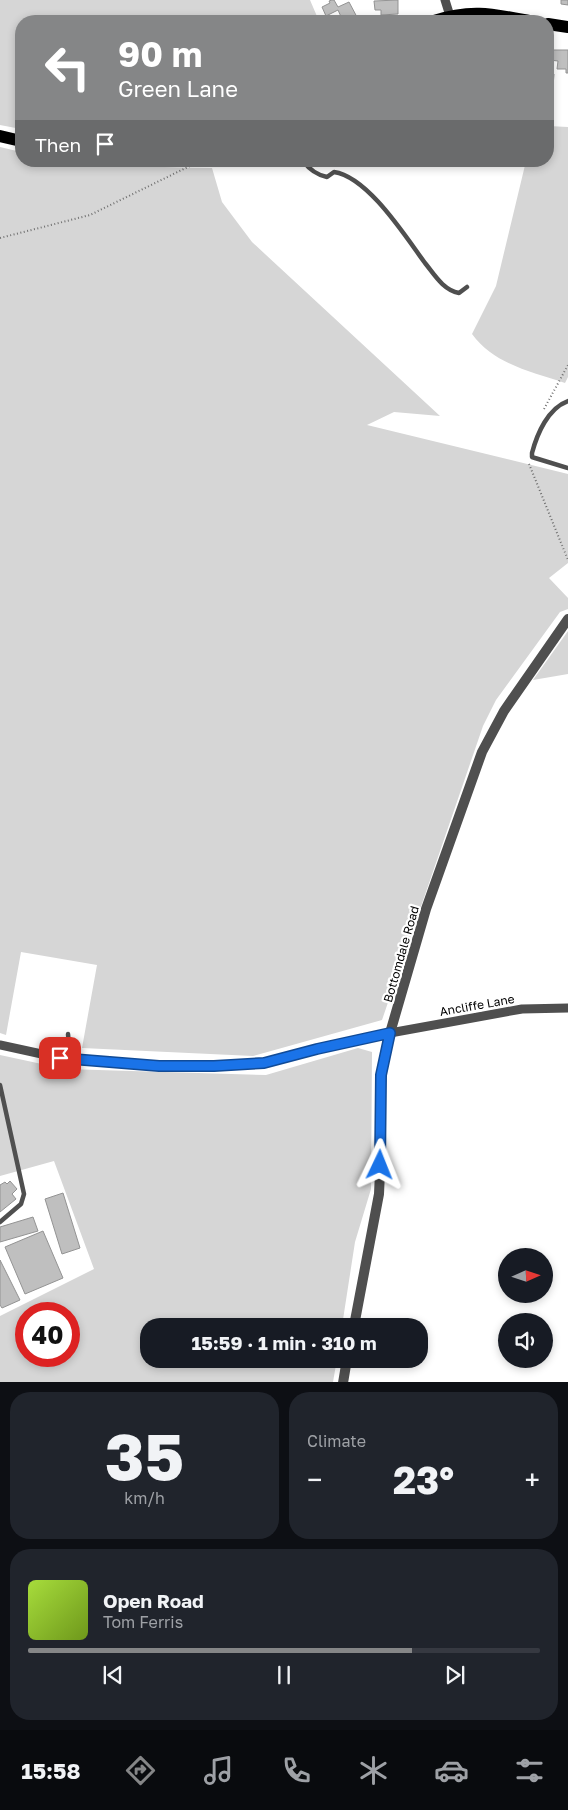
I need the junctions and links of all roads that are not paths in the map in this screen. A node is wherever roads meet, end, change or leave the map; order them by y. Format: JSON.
{"nodes":[{"id":1,"x":445,"y":0,"type":"edge"},
{"id":2,"x":450,"y":15,"type":"edge"},
{"id":3,"x":460,"y":15,"type":"edge"},
{"id":4,"x":492,"y":15,"type":"edge"},
{"id":5,"x":554,"y":25,"type":"edge"},
{"id":6,"x":568,"y":27,"type":"edge"},
{"id":7,"x":0,"y":136,"type":"edge"},
{"id":8,"x":15,"y":140,"type":"edge"},
{"id":9,"x":308,"y":167,"type":"edge"},
{"id":10,"x":467,"y":287,"type":"dead end"},
{"id":11,"x":568,"y":401,"type":"edge"},
{"id":12,"x":568,"y":468,"type":"edge"},
{"id":13,"x":568,"y":619,"type":"edge"},
{"id":14,"x":568,"y":1008,"type":"edge"},
{"id":15,"x":390,"y":1033,"type":"junction"},
{"id":16,"x":68,"y":1034,"type":"dead end"},
{"id":17,"x":0,"y":1045,"type":"edge"},
{"id":18,"x":66,"y":1058,"type":"junction"},
{"id":19,"x":0,"y":1085,"type":"edge"},
{"id":20,"x":0,"y":1222,"type":"edge"},
{"id":21,"x":356,"y":1318,"type":"edge"},
{"id":22,"x":345,"y":1368,"type":"edge"},
{"id":23,"x":343,"y":1382,"type":"edge"}],
"edges":[{"from":1,"to":2,"type":"street"},
{"from":3,"to":4,"type":"main road"},
{"from":5,"to":6,"type":"main road"},
{"from":7,"to":8,"type":"main road"},
{"from":9,"to":10,"type":"lane"},
{"from":11,"to":12,"type":"lane"},
{"from":13,"to":15,"type":"street","name":"Bottomdale Road"},
{"from":14,"to":15,"type":"street","name":"Ancliffe Lane"},
{"from":15,"to":18,"type":"street","name":"Ancliffe Lane"},
{"from":15,"to":21,"type":"street","name":"Bottomdale Road"},
{"from":16,"to":18,"type":"lane"},
{"from":17,"to":18,"type":"street","name":"Ancliffe Lane"},
{"from":19,"to":20,"type":"lane"},
{"from":22,"to":23,"type":"street"}]}
